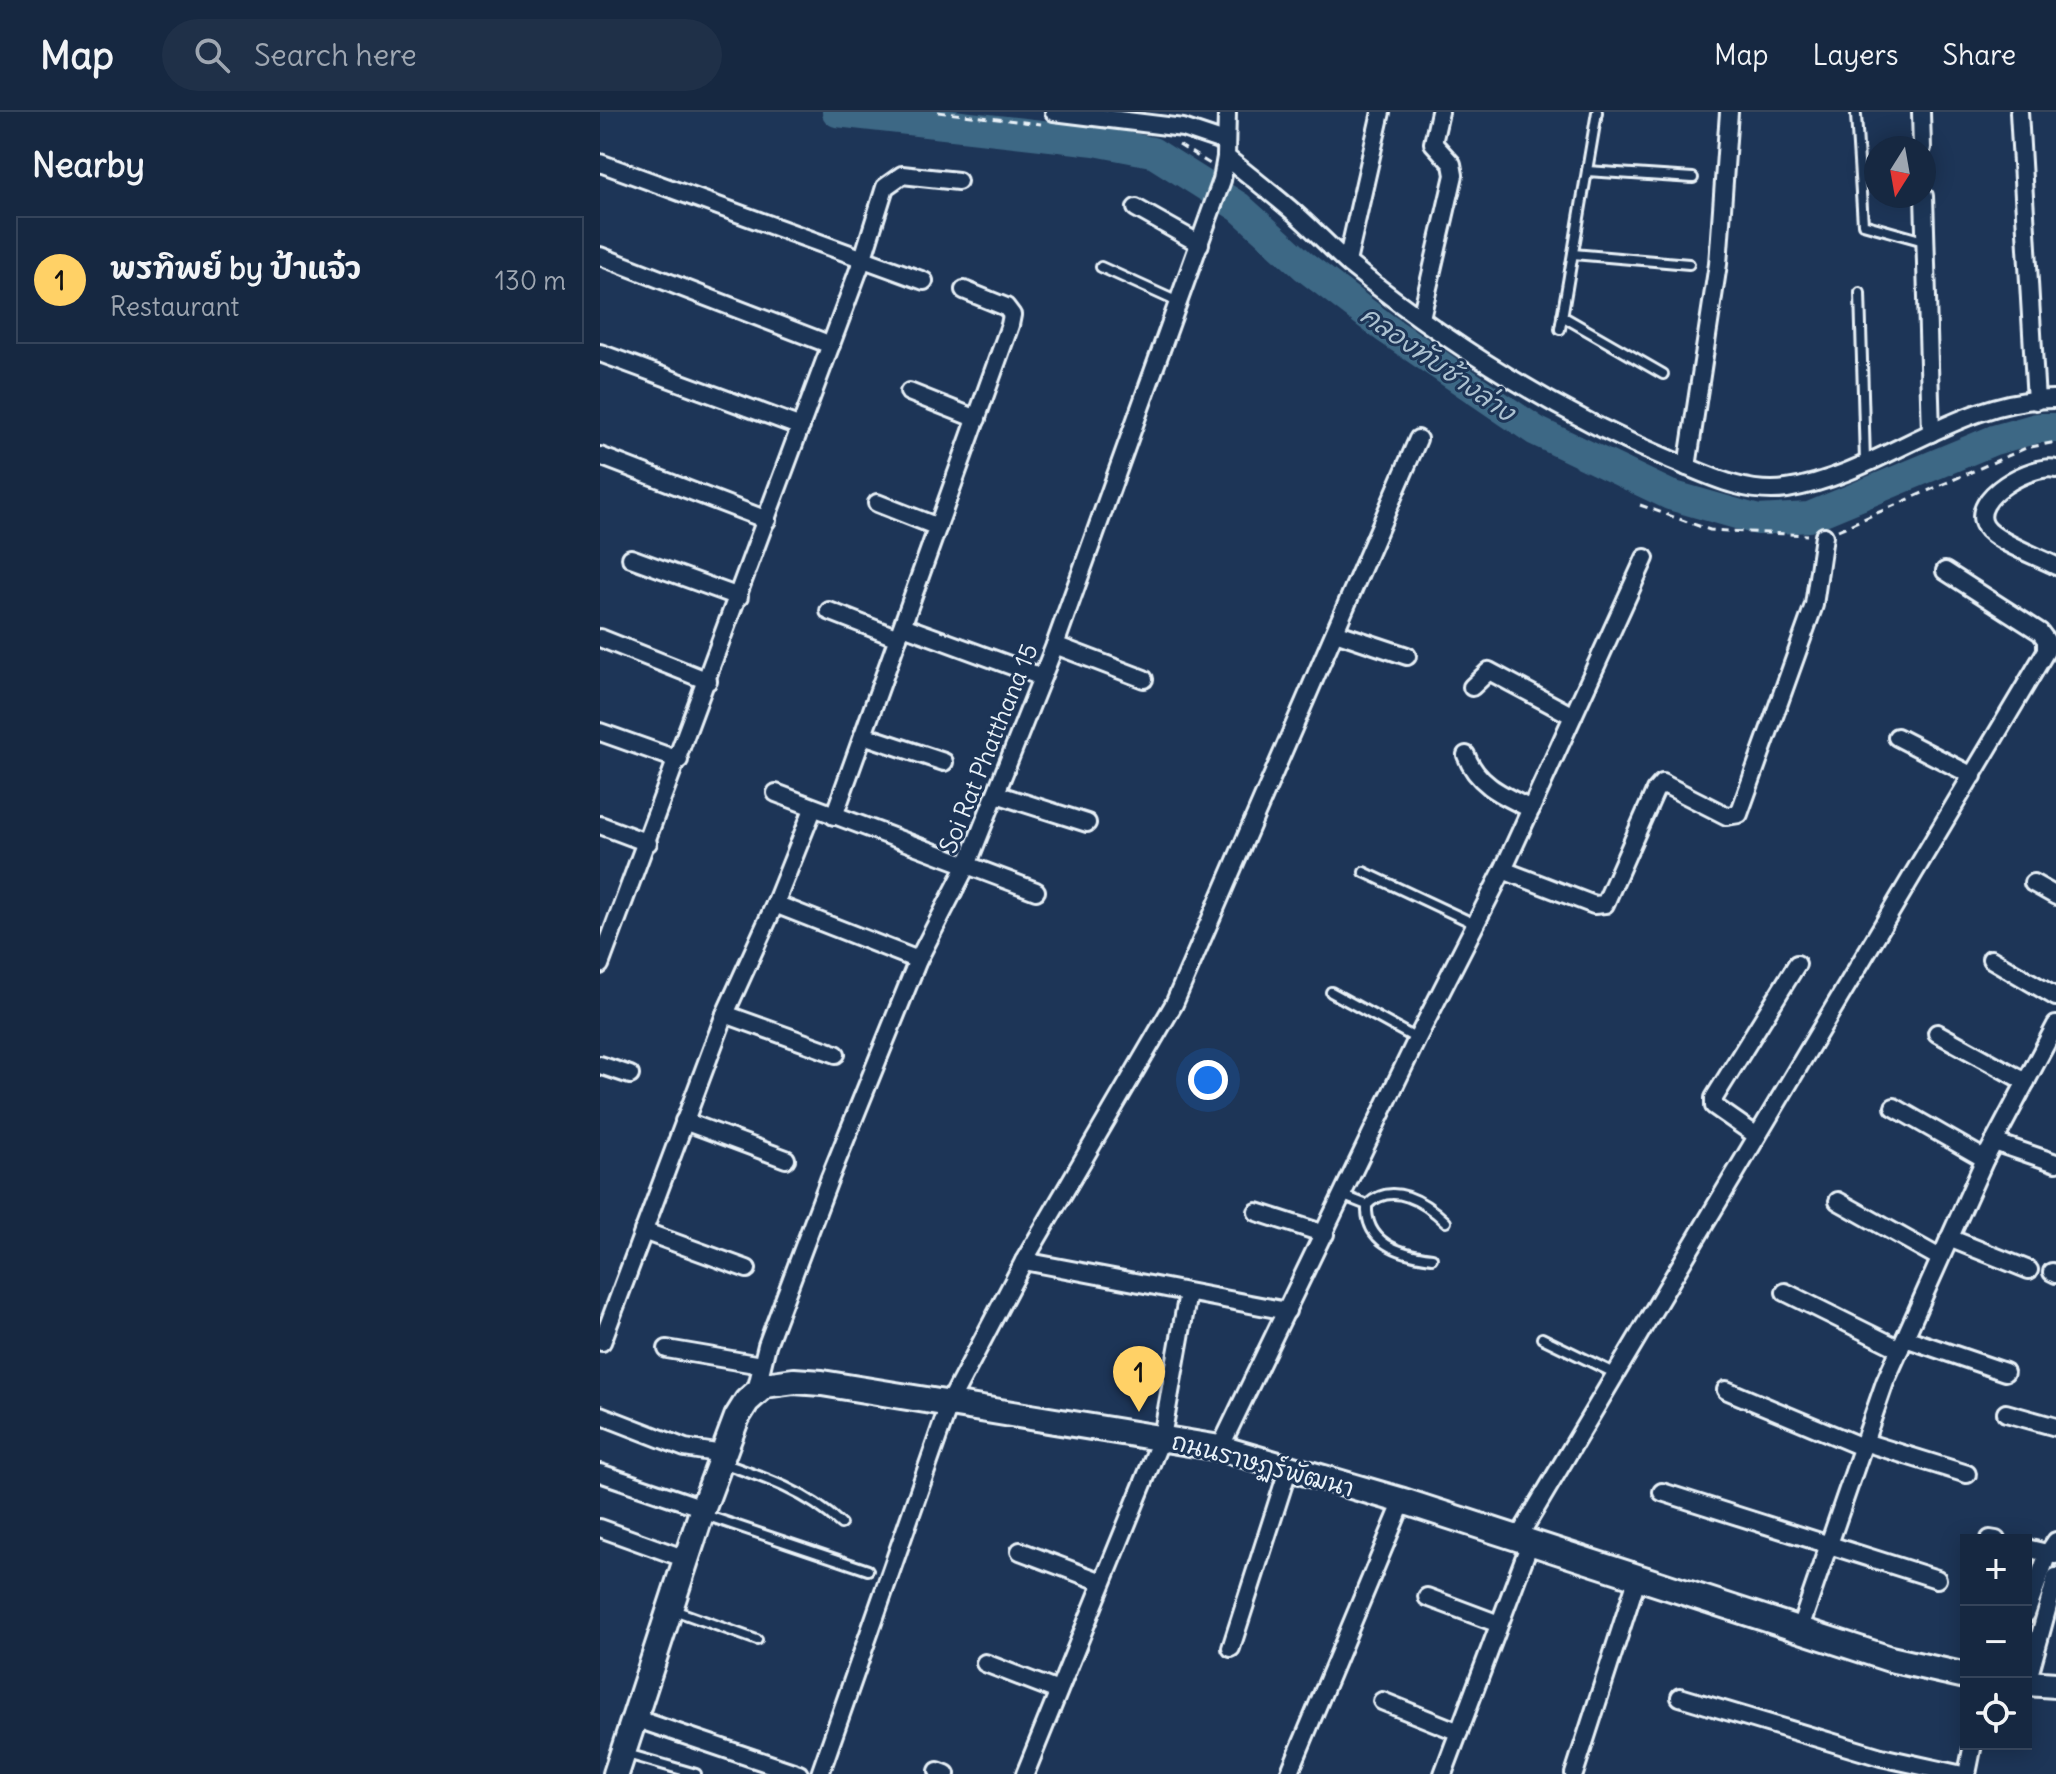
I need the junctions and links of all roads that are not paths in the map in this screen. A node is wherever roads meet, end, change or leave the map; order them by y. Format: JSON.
{"nodes":[{"id":1,"x":1227,"y":112,"type":"edge"},
{"id":2,"x":1381,"y":112,"type":"edge"},
{"id":3,"x":1440,"y":112,"type":"edge"},
{"id":4,"x":1597,"y":112,"type":"edge"},
{"id":5,"x":1729,"y":112,"type":"edge"},
{"id":6,"x":1921,"y":112,"type":"edge"},
{"id":7,"x":2019,"y":112,"type":"edge"},
{"id":8,"x":1077,"y":114,"type":"edge"},
{"id":9,"x":1856,"y":115,"type":"dead end"},
{"id":10,"x":1052,"y":118,"type":"edge"},
{"id":11,"x":1922,"y":136,"type":"edge"},
{"id":12,"x":600,"y":163,"type":"edge"},
{"id":13,"x":1224,"y":163,"type":"junction"},
{"id":14,"x":1587,"y":171,"type":"junction"},
{"id":15,"x":1693,"y":178,"type":"dead end"},
{"id":16,"x":958,"y":181,"type":"dead end"},
{"id":17,"x":1136,"y":208,"type":"dead end"},
{"id":18,"x":1924,"y":208,"type":"edge"},
{"id":19,"x":1925,"y":241,"type":"junction"},
{"id":20,"x":1200,"y":244,"type":"junction"},
{"id":21,"x":1573,"y":254,"type":"junction"},
{"id":22,"x":600,"y":256,"type":"edge"},
{"id":23,"x":862,"y":261,"type":"junction"},
{"id":24,"x":1347,"y":262,"type":"junction"},
{"id":25,"x":1689,"y":264,"type":"dead end"},
{"id":26,"x":1101,"y":267,"type":"dead end"},
{"id":27,"x":924,"y":281,"type":"dead end"},
{"id":28,"x":964,"y":290,"type":"dead end"},
{"id":29,"x":1860,"y":293,"type":"dead end"},
{"id":30,"x":1179,"y":303,"type":"junction"},
{"id":31,"x":1562,"y":316,"type":"junction"},
{"id":32,"x":1421,"y":318,"type":"junction"},
{"id":33,"x":1560,"y":329,"type":"dead end"},
{"id":34,"x":831,"y":345,"type":"junction"},
{"id":35,"x":600,"y":353,"type":"edge"},
{"id":36,"x":1663,"y":374,"type":"dead end"},
{"id":37,"x":909,"y":392,"type":"dead end"},
{"id":38,"x":2056,"y":399,"type":"edge"},
{"id":39,"x":2036,"y":401,"type":"junction"},
{"id":40,"x":977,"y":419,"type":"junction"},
{"id":41,"x":801,"y":427,"type":"junction"},
{"id":42,"x":1931,"y":433,"type":"junction"},
{"id":43,"x":1418,"y":439,"type":"dead end"},
{"id":44,"x":600,"y":456,"type":"edge"},
{"id":45,"x":1865,"y":461,"type":"junction"},
{"id":46,"x":1687,"y":467,"type":"junction"},
{"id":47,"x":2056,"y":469,"type":"edge"},
{"id":48,"x":877,"y":503,"type":"dead end"},
{"id":49,"x":767,"y":520,"type":"junction"},
{"id":50,"x":938,"y":527,"type":"junction"},
{"id":51,"x":1824,"y":536,"type":"road end"},
{"id":52,"x":631,"y":558,"type":"dead end"},
{"id":53,"x":1645,"y":558,"type":"dead end"},
{"id":54,"x":2056,"y":566,"type":"edge"},
{"id":55,"x":1945,"y":571,"type":"dead end"},
{"id":56,"x":739,"y":597,"type":"junction"},
{"id":57,"x":829,"y":611,"type":"dead end"},
{"id":58,"x":900,"y":632,"type":"junction"},
{"id":59,"x":1335,"y":632,"type":"junction"},
{"id":60,"x":600,"y":638,"type":"edge"},
{"id":61,"x":1055,"y":645,"type":"junction"},
{"id":62,"x":1407,"y":656,"type":"dead end"},
{"id":63,"x":1042,"y":677,"type":"junction"},
{"id":64,"x":1144,"y":679,"type":"dead end"},
{"id":65,"x":708,"y":681,"type":"junction"},
{"id":66,"x":1472,"y":687,"type":"dead end"},
{"id":67,"x":1573,"y":716,"type":"junction"},
{"id":68,"x":600,"y":732,"type":"edge"},
{"id":69,"x":863,"y":735,"type":"junction"},
{"id":70,"x":1897,"y":737,"type":"dead end"},
{"id":71,"x":1466,"y":755,"type":"dead end"},
{"id":72,"x":679,"y":760,"type":"junction"},
{"id":73,"x":944,"y":762,"type":"dead end"},
{"id":74,"x":1973,"y":776,"type":"junction"},
{"id":75,"x":776,"y":793,"type":"dead end"},
{"id":76,"x":996,"y":794,"type":"junction"},
{"id":77,"x":813,"y":809,"type":"junction"},
{"id":78,"x":1531,"y":809,"type":"junction"},
{"id":79,"x":834,"y":816,"type":"junction"},
{"id":80,"x":1087,"y":823,"type":"dead end"},
{"id":81,"x":600,"y":825,"type":"edge"},
{"id":82,"x":648,"y":843,"type":"junction"},
{"id":83,"x":968,"y":863,"type":"junction"},
{"id":84,"x":1503,"y":870,"type":"junction"},
{"id":85,"x":1364,"y":872,"type":"dead end"},
{"id":86,"x":2033,"y":883,"type":"dead end"},
{"id":87,"x":1036,"y":891,"type":"dead end"},
{"id":88,"x":2056,"y":896,"type":"edge"},
{"id":89,"x":775,"y":904,"type":"junction"},
{"id":90,"x":1475,"y":924,"type":"junction"},
{"id":91,"x":1991,"y":959,"type":"dead end"},
{"id":92,"x":918,"y":960,"type":"junction"},
{"id":93,"x":1797,"y":964,"type":"dead end"},
{"id":94,"x":600,"y":965,"type":"edge"},
{"id":95,"x":1331,"y":992,"type":"dead end"},
{"id":96,"x":2056,"y":997,"type":"edge"},
{"id":97,"x":725,"y":1014,"type":"junction"},
{"id":98,"x":2056,"y":1025,"type":"edge"},
{"id":99,"x":1937,"y":1033,"type":"dead end"},
{"id":100,"x":1417,"y":1039,"type":"junction"},
{"id":101,"x":2052,"y":1043,"type":"edge"},
{"id":102,"x":836,"y":1054,"type":"dead end"},
{"id":103,"x":600,"y":1065,"type":"edge"},
{"id":104,"x":630,"y":1075,"type":"dead end"},
{"id":105,"x":2026,"y":1082,"type":"junction"},
{"id":106,"x":1894,"y":1107,"type":"dead end"},
{"id":107,"x":684,"y":1121,"type":"junction"},
{"id":108,"x":1757,"y":1136,"type":"junction"},
{"id":109,"x":1994,"y":1142,"type":"junction"},
{"id":110,"x":786,"y":1159,"type":"dead end"},
{"id":111,"x":1985,"y":1159,"type":"junction"},
{"id":112,"x":2056,"y":1163,"type":"edge"},
{"id":113,"x":1344,"y":1196,"type":"junction"},
{"id":114,"x":1838,"y":1201,"type":"dead end"},
{"id":115,"x":1367,"y":1205,"type":"junction"},
{"id":116,"x":1257,"y":1212,"type":"dead end"},
{"id":117,"x":1446,"y":1222,"type":"dead end"},
{"id":118,"x":643,"y":1231,"type":"junction"},
{"id":119,"x":1325,"y":1234,"type":"junction"},
{"id":120,"x":1949,"y":1238,"type":"junction"},
{"id":121,"x":1432,"y":1258,"type":"dead end"},
{"id":122,"x":1940,"y":1258,"type":"junction"},
{"id":123,"x":1024,"y":1261,"type":"junction"},
{"id":124,"x":747,"y":1269,"type":"dead end"},
{"id":125,"x":2029,"y":1270,"type":"dead end"},
{"id":126,"x":1785,"y":1292,"type":"dead end"},
{"id":127,"x":1188,"y":1293,"type":"junction"},
{"id":128,"x":1287,"y":1311,"type":"junction"},
{"id":129,"x":1542,"y":1338,"type":"dead end"},
{"id":130,"x":602,"y":1342,"type":"dead end"},
{"id":131,"x":1902,"y":1343,"type":"junction"},
{"id":132,"x":667,"y":1349,"type":"dead end"},
{"id":133,"x":761,"y":1365,"type":"junction"},
{"id":134,"x":2005,"y":1372,"type":"dead end"},
{"id":135,"x":1614,"y":1373,"type":"junction"},
{"id":136,"x":1726,"y":1390,"type":"dead end"},
{"id":137,"x":756,"y":1391,"type":"junction"},
{"id":138,"x":950,"y":1402,"type":"junction"},
{"id":139,"x":2006,"y":1413,"type":"dead end"},
{"id":140,"x":600,"y":1415,"type":"edge"},
{"id":141,"x":2056,"y":1427,"type":"edge"},
{"id":142,"x":2037,"y":1431,"type":"dead end"},
{"id":143,"x":1162,"y":1437,"type":"junction"},
{"id":144,"x":2056,"y":1437,"type":"edge"},
{"id":145,"x":1863,"y":1444,"type":"junction"},
{"id":146,"x":1220,"y":1448,"type":"junction"},
{"id":147,"x":720,"y":1458,"type":"junction"},
{"id":148,"x":1288,"y":1470,"type":"junction"},
{"id":149,"x":600,"y":1473,"type":"edge"},
{"id":150,"x":1967,"y":1474,"type":"dead end"},
{"id":151,"x":1662,"y":1492,"type":"dead end"},
{"id":152,"x":1403,"y":1501,"type":"junction"},
{"id":153,"x":702,"y":1511,"type":"junction"},
{"id":154,"x":841,"y":1524,"type":"dead end"},
{"id":155,"x":600,"y":1528,"type":"edge"},
{"id":156,"x":1524,"y":1540,"type":"junction"},
{"id":157,"x":1828,"y":1546,"type":"junction"},
{"id":158,"x":2032,"y":1548,"type":"edge"},
{"id":159,"x":2053,"y":1550,"type":"edge"},
{"id":160,"x":1020,"y":1551,"type":"dead end"},
{"id":161,"x":686,"y":1559,"type":"junction"},
{"id":162,"x":868,"y":1570,"type":"dead end"},
{"id":163,"x":2056,"y":1577,"type":"edge"},
{"id":164,"x":1637,"y":1579,"type":"junction"},
{"id":165,"x":1937,"y":1579,"type":"dead end"},
{"id":166,"x":1102,"y":1582,"type":"junction"},
{"id":167,"x":1427,"y":1597,"type":"dead end"},
{"id":168,"x":2029,"y":1606,"type":"edge"},
{"id":169,"x":670,"y":1609,"type":"junction"},
{"id":170,"x":1499,"y":1624,"type":"junction"},
{"id":171,"x":1799,"y":1631,"type":"junction"},
{"id":172,"x":757,"y":1640,"type":"dead end"},
{"id":173,"x":1231,"y":1648,"type":"dead end"},
{"id":174,"x":985,"y":1663,"type":"dead end"},
{"id":175,"x":1960,"y":1675,"type":"edge"},
{"id":176,"x":2027,"y":1678,"type":"edge"},
{"id":177,"x":2032,"y":1683,"type":"edge"},
{"id":178,"x":2056,"y":1685,"type":"edge"},
{"id":179,"x":1058,"y":1691,"type":"junction"},
{"id":180,"x":1680,"y":1697,"type":"dead end"},
{"id":181,"x":1382,"y":1701,"type":"dead end"},
{"id":182,"x":634,"y":1718,"type":"junction"},
{"id":183,"x":1459,"y":1732,"type":"junction"},
{"id":184,"x":1972,"y":1750,"type":"edge"},
{"id":185,"x":619,"y":1763,"type":"edge"},
{"id":186,"x":696,"y":1774,"type":"edge"},
{"id":187,"x":799,"y":1774,"type":"edge"},
{"id":188,"x":820,"y":1774,"type":"edge"},
{"id":189,"x":1025,"y":1774,"type":"edge"},
{"id":190,"x":1289,"y":1774,"type":"edge"},
{"id":191,"x":1443,"y":1774,"type":"edge"},
{"id":192,"x":1574,"y":1774,"type":"edge"},
{"id":193,"x":1958,"y":1774,"type":"edge"},
{"id":194,"x":1967,"y":1774,"type":"edge"}],
"edges":[{"from":1,"to":13,"type":"street","name":"Soi Rat Phatthana 15"},
{"from":2,"to":24,"type":"street"},
{"from":3,"to":32,"type":"street"},
{"from":4,"to":14,"type":"lane"},
{"from":5,"to":46,"type":"street"},
{"from":6,"to":11,"type":"street"},
{"from":7,"to":39,"type":"street"},
{"from":8,"to":10,"type":"street"},
{"from":8,"to":13,"type":"street"},
{"from":9,"to":19,"type":"lane"},
{"from":12,"to":23,"type":"street"},
{"from":13,"to":20,"type":"street","name":"Soi Rat Phatthana 15"},
{"from":13,"to":24,"type":"street"},
{"from":14,"to":15,"type":"lane"},
{"from":14,"to":21,"type":"lane"},
{"from":16,"to":23,"type":"street"},
{"from":17,"to":20,"type":"street"},
{"from":18,"to":19,"type":"street"},
{"from":19,"to":42,"type":"street"},
{"from":20,"to":30,"type":"street","name":"Soi Rat Phatthana 15"},
{"from":21,"to":25,"type":"lane"},
{"from":21,"to":31,"type":"lane"},
{"from":22,"to":34,"type":"street"},
{"from":23,"to":27,"type":"street"},
{"from":23,"to":34,"type":"street"},
{"from":24,"to":32,"type":"street"},
{"from":26,"to":30,"type":"lane"},
{"from":28,"to":40,"type":"street"},
{"from":29,"to":45,"type":"lane"},
{"from":30,"to":61,"type":"street","name":"Soi Rat Phatthana 15"},
{"from":31,"to":33,"type":"lane"},
{"from":31,"to":36,"type":"lane"},
{"from":32,"to":46,"type":"street"},
{"from":34,"to":41,"type":"street"},
{"from":35,"to":41,"type":"street"},
{"from":37,"to":40,"type":"street"},
{"from":38,"to":39,"type":"street"},
{"from":39,"to":42,"type":"street"},
{"from":40,"to":50,"type":"street"},
{"from":41,"to":49,"type":"street"},
{"from":42,"to":45,"type":"street"},
{"from":43,"to":59,"type":"street"},
{"from":44,"to":49,"type":"street"},
{"from":45,"to":46,"type":"street"},
{"from":47,"to":54,"type":"street"},
{"from":48,"to":50,"type":"street"},
{"from":49,"to":56,"type":"street"},
{"from":50,"to":58,"type":"street"},
{"from":51,"to":84,"type":"street"},
{"from":52,"to":56,"type":"street"},
{"from":53,"to":67,"type":"street"},
{"from":55,"to":74,"type":"street"},
{"from":56,"to":65,"type":"street"},
{"from":57,"to":58,"type":"street"},
{"from":58,"to":63,"type":"street"},
{"from":58,"to":69,"type":"street"},
{"from":59,"to":62,"type":"street"},
{"from":59,"to":123,"type":"street"},
{"from":60,"to":65,"type":"street"},
{"from":61,"to":63,"type":"street","name":"Soi Rat Phatthana 15"},
{"from":61,"to":64,"type":"street"},
{"from":63,"to":76,"type":"street","name":"Soi Rat Phatthana 15"},
{"from":65,"to":72,"type":"street"},
{"from":66,"to":67,"type":"street"},
{"from":67,"to":78,"type":"street"},
{"from":68,"to":72,"type":"street"},
{"from":69,"to":73,"type":"street"},
{"from":69,"to":79,"type":"street"},
{"from":70,"to":74,"type":"street"},
{"from":71,"to":78,"type":"street"},
{"from":72,"to":82,"type":"street"},
{"from":74,"to":108,"type":"street"},
{"from":75,"to":77,"type":"street"},
{"from":76,"to":80,"type":"street"},
{"from":76,"to":83,"type":"street","name":"Soi Rat Phatthana 15"},
{"from":77,"to":79,"type":"street"},
{"from":77,"to":89,"type":"street"},
{"from":78,"to":84,"type":"street"},
{"from":79,"to":83,"type":"street"},
{"from":81,"to":82,"type":"street"},
{"from":82,"to":94,"type":"street"},
{"from":83,"to":87,"type":"street"},
{"from":83,"to":92,"type":"street","name":"Soi Rat Phatthana 15"},
{"from":84,"to":90,"type":"street"},
{"from":85,"to":90,"type":"lane"},
{"from":86,"to":88,"type":"street"},
{"from":89,"to":92,"type":"street"},
{"from":89,"to":97,"type":"street"},
{"from":90,"to":100,"type":"street"},
{"from":91,"to":96,"type":"street"},
{"from":92,"to":133,"type":"street","name":"Soi Rat Phatthana 15"},
{"from":93,"to":108,"type":"street"},
{"from":95,"to":100,"type":"lane"},
{"from":97,"to":102,"type":"street"},
{"from":97,"to":107,"type":"street"},
{"from":98,"to":101,"type":"street"},
{"from":99,"to":105,"type":"street"},
{"from":100,"to":113,"type":"street"},
{"from":101,"to":105,"type":"street"},
{"from":103,"to":104,"type":"street"},
{"from":105,"to":109,"type":"street"},
{"from":106,"to":111,"type":"street"},
{"from":107,"to":110,"type":"street"},
{"from":107,"to":118,"type":"street"},
{"from":108,"to":135,"type":"street"},
{"from":109,"to":111,"type":"street"},
{"from":109,"to":112,"type":"street"},
{"from":111,"to":120,"type":"street"},
{"from":113,"to":115,"type":"lane"},
{"from":113,"to":119,"type":"street"},
{"from":114,"to":122,"type":"street"},
{"from":115,"to":117,"type":"lane"},
{"from":115,"to":121,"type":"lane"},
{"from":116,"to":119,"type":"street"},
{"from":118,"to":124,"type":"street"},
{"from":118,"to":130,"type":"street"},
{"from":119,"to":128,"type":"street"},
{"from":120,"to":122,"type":"street"},
{"from":120,"to":125,"type":"street"},
{"from":122,"to":131,"type":"street"},
{"from":123,"to":127,"type":"street"},
{"from":123,"to":138,"type":"street"},
{"from":126,"to":131,"type":"street"},
{"from":127,"to":128,"type":"street"},
{"from":127,"to":143,"type":"street"},
{"from":128,"to":146,"type":"street"},
{"from":129,"to":135,"type":"lane"},
{"from":131,"to":134,"type":"street"},
{"from":131,"to":145,"type":"street"},
{"from":132,"to":133,"type":"street"},
{"from":133,"to":137,"type":"street","name":"Soi Rat Phatthana 15"},
{"from":135,"to":156,"type":"street"},
{"from":136,"to":145,"type":"street"},
{"from":137,"to":138,"type":"street","name":"ถนนราษฏร์พัฒนา"},
{"from":137,"to":147,"type":"street"},
{"from":138,"to":143,"type":"street","name":"ถนนราษฏร์พัฒนา"},
{"from":138,"to":188,"type":"street"},
{"from":139,"to":141,"type":"street"},
{"from":140,"to":147,"type":"street"},
{"from":142,"to":144,"type":"street"},
{"from":143,"to":146,"type":"street","name":"ถนนราษฏร์พัฒนา"},
{"from":143,"to":166,"type":"street"},
{"from":145,"to":150,"type":"street"},
{"from":145,"to":157,"type":"street"},
{"from":146,"to":148,"type":"street","name":"ถนนราษฏร์พัฒนา"},
{"from":147,"to":153,"type":"street"},
{"from":147,"to":154,"type":"lane"},
{"from":148,"to":152,"type":"street","name":"ถนนราษฏร์พัฒนา"},
{"from":148,"to":173,"type":"street"},
{"from":149,"to":153,"type":"street"},
{"from":151,"to":157,"type":"street"},
{"from":152,"to":156,"type":"street","name":"ถนนราษฏร์พัฒนา"},
{"from":152,"to":190,"type":"street"},
{"from":153,"to":161,"type":"street"},
{"from":153,"to":162,"type":"lane"},
{"from":155,"to":161,"type":"street"},
{"from":156,"to":164,"type":"street","name":"ถนนราษฏร์พัฒนา"},
{"from":156,"to":170,"type":"street"},
{"from":157,"to":165,"type":"street"},
{"from":157,"to":171,"type":"street"},
{"from":158,"to":159,"type":"street"},
{"from":159,"to":168,"type":"street"},
{"from":160,"to":166,"type":"street"},
{"from":161,"to":169,"type":"street"},
{"from":163,"to":176,"type":"street"},
{"from":164,"to":171,"type":"street","name":"ถนนราษฏร์พัฒนา"},
{"from":164,"to":192,"type":"street"},
{"from":166,"to":179,"type":"street"},
{"from":167,"to":170,"type":"street"},
{"from":169,"to":172,"type":"lane"},
{"from":169,"to":182,"type":"street"},
{"from":170,"to":183,"type":"street"},
{"from":171,"to":175,"type":"street","name":"ถนนราษฏร์พัฒนา"},
{"from":174,"to":179,"type":"street"},
{"from":177,"to":178,"type":"street"},
{"from":179,"to":189,"type":"street"},
{"from":180,"to":193,"type":"street"},
{"from":181,"to":183,"type":"street"},
{"from":182,"to":185,"type":"street"},
{"from":182,"to":187,"type":"street"},
{"from":183,"to":191,"type":"street"},
{"from":184,"to":194,"type":"street"},
{"from":185,"to":186,"type":"lane"}]}
